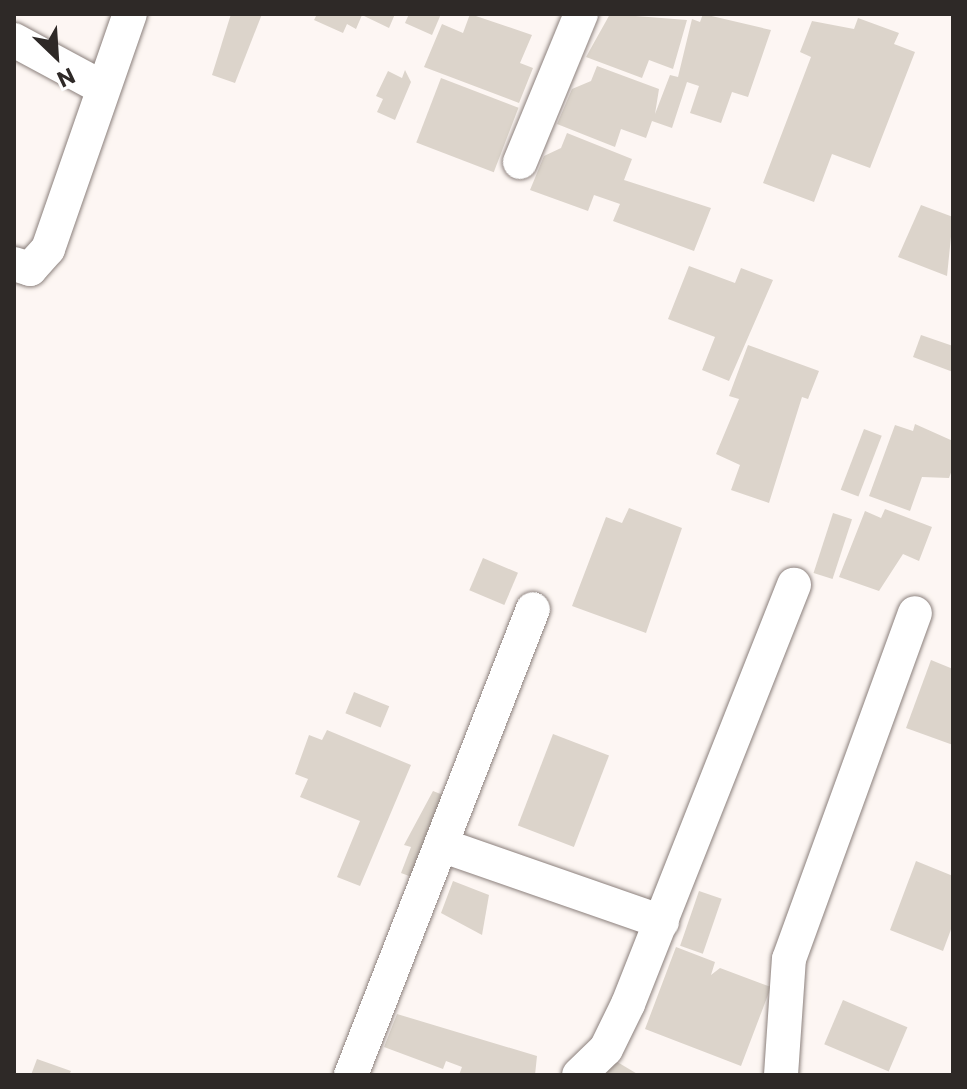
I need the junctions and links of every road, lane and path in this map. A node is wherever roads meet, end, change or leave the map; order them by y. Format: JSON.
{"nodes":[{"id":1,"x":130,"y":14,"type":"edge"},
{"id":2,"x":581,"y":14,"type":"edge"},
{"id":3,"x":14,"y":40,"type":"edge"},
{"id":4,"x":103,"y":88,"type":"junction"},
{"id":5,"x":520,"y":162,"type":"dead end"},
{"id":6,"x":14,"y":264,"type":"edge"},
{"id":7,"x":794,"y":585,"type":"dead end"},
{"id":8,"x":533,"y":609,"type":"dead end"},
{"id":9,"x":915,"y":613,"type":"dead end"},
{"id":10,"x":441,"y":845,"type":"junction"},
{"id":11,"x":662,"y":922,"type":"junction"},
{"id":12,"x":351,"y":1075,"type":"edge"},
{"id":13,"x":579,"y":1075,"type":"edge"},
{"id":14,"x":781,"y":1075,"type":"edge"}],
"edges":[{"from":1,"to":4,"type":"street"},
{"from":2,"to":5,"type":"street"},
{"from":3,"to":4,"type":"street"},
{"from":4,"to":6,"type":"street"},
{"from":7,"to":11,"type":"street"},
{"from":8,"to":10,"type":"street"},
{"from":9,"to":14,"type":"street"},
{"from":10,"to":11,"type":"street"},
{"from":10,"to":12,"type":"street"},
{"from":11,"to":13,"type":"street"}]}
